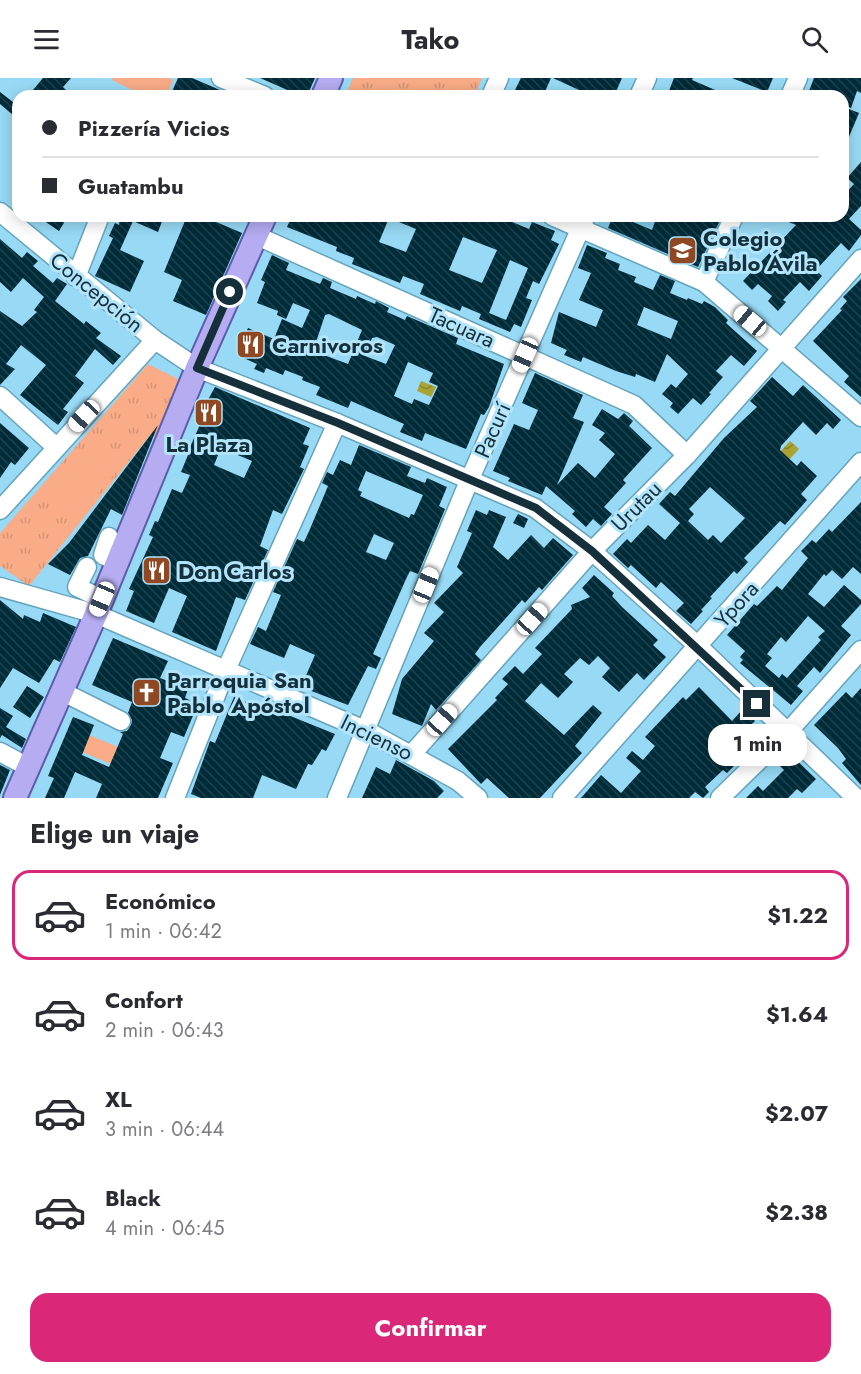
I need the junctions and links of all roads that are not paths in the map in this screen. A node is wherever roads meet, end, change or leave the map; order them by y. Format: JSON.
{"nodes":[{"id":1,"x":222,"y":78,"type":"edge"},
{"id":2,"x":251,"y":90,"type":"edge"},
{"id":3,"x":0,"y":212,"type":"edge"},
{"id":4,"x":98,"y":222,"type":"edge"},
{"id":5,"x":731,"y":222,"type":"edge"},
{"id":6,"x":583,"y":223,"type":"edge"},
{"id":7,"x":260,"y":226,"type":"edge"},
{"id":8,"x":861,"y":259,"type":"edge"},
{"id":9,"x":76,"y":277,"type":"junction"},
{"id":10,"x":704,"y":282,"type":"junction"},
{"id":11,"x":155,"y":340,"type":"junction"},
{"id":12,"x":782,"y":348,"type":"junction"},
{"id":13,"x":525,"y":355,"type":"junction"},
{"id":14,"x":197,"y":368,"type":"junction"},
{"id":15,"x":0,"y":396,"type":"edge"},
{"id":16,"x":861,"y":417,"type":"edge"},
{"id":17,"x":338,"y":423,"type":"junction"},
{"id":18,"x":56,"y":447,"type":"junction"},
{"id":19,"x":687,"y":455,"type":"junction"},
{"id":20,"x":861,"y":462,"type":"edge"},
{"id":21,"x":469,"y":481,"type":"junction"},
{"id":22,"x":0,"y":510,"type":"edge"},
{"id":23,"x":109,"y":537,"type":"dead end"},
{"id":24,"x":592,"y":551,"type":"junction"},
{"id":25,"x":118,"y":562,"type":"junction"},
{"id":26,"x":87,"y":567,"type":"dead end"},
{"id":27,"x":0,"y":587,"type":"edge"},
{"id":28,"x":99,"y":606,"type":"junction"},
{"id":29,"x":698,"y":646,"type":"junction"},
{"id":30,"x":861,"y":650,"type":"edge"},
{"id":31,"x":226,"y":670,"type":"junction"},
{"id":32,"x":61,"y":692,"type":"junction"},
{"id":33,"x":121,"y":721,"type":"dead end"},
{"id":34,"x":367,"y":730,"type":"junction"},
{"id":35,"x":787,"y":733,"type":"junction"},
{"id":36,"x":0,"y":752,"type":"edge"},
{"id":37,"x":412,"y":754,"type":"junction"},
{"id":38,"x":28,"y":767,"type":"junction"},
{"id":39,"x":15,"y":798,"type":"edge"},
{"id":40,"x":175,"y":798,"type":"edge"},
{"id":41,"x":337,"y":798,"type":"edge"},
{"id":42,"x":478,"y":798,"type":"edge"},
{"id":43,"x":562,"y":798,"type":"edge"},
{"id":44,"x":720,"y":798,"type":"edge"},
{"id":45,"x":856,"y":798,"type":"edge"}],
"edges":[{"from":1,"to":2,"type":"street"},
{"from":3,"to":9,"type":"street","name":"Concepción"},
{"from":4,"to":9,"type":"street"},
{"from":5,"to":10,"type":"street"},
{"from":6,"to":10,"type":"street"},
{"from":6,"to":13,"type":"street","name":"Pacurí"},
{"from":7,"to":13,"type":"street","name":"Tacuara"},
{"from":7,"to":14,"type":"main road"},
{"from":8,"to":12,"type":"street","name":"Urutau"},
{"from":9,"to":11,"type":"street","name":"Concepción"},
{"from":10,"to":12,"type":"street"},
{"from":11,"to":14,"type":"street","name":"Concepción"},
{"from":11,"to":18,"type":"street"},
{"from":12,"to":16,"type":"street"},
{"from":12,"to":19,"type":"street","name":"Urutau"},
{"from":13,"to":19,"type":"street","name":"Tacuara"},
{"from":13,"to":21,"type":"street","name":"Pacurí"},
{"from":14,"to":17,"type":"street","name":"Concepción"},
{"from":14,"to":25,"type":"main road"},
{"from":15,"to":18,"type":"street"},
{"from":17,"to":21,"type":"street","name":"Concepción"},
{"from":17,"to":31,"type":"street"},
{"from":18,"to":22,"type":"street"},
{"from":19,"to":24,"type":"street","name":"Urutau"},
{"from":20,"to":29,"type":"street","name":"Ypora"},
{"from":21,"to":24,"type":"street","name":"Concepción"},
{"from":21,"to":34,"type":"street","name":"Pacurí"},
{"from":23,"to":25,"type":"street"},
{"from":24,"to":29,"type":"street","name":"Concepción"},
{"from":24,"to":37,"type":"street","name":"Urutau"},
{"from":25,"to":28,"type":"main road"},
{"from":26,"to":28,"type":"street"},
{"from":27,"to":28,"type":"street","name":"Incienso"},
{"from":28,"to":31,"type":"street","name":"Incienso"},
{"from":28,"to":32,"type":"main road"},
{"from":29,"to":35,"type":"street","name":"Concepción"},
{"from":29,"to":43,"type":"street","name":"Ypora"},
{"from":30,"to":35,"type":"street"},
{"from":31,"to":34,"type":"street","name":"Incienso"},
{"from":31,"to":40,"type":"street"},
{"from":32,"to":33,"type":"street"},
{"from":32,"to":38,"type":"main road"},
{"from":34,"to":37,"type":"street","name":"Incienso"},
{"from":34,"to":41,"type":"street","name":"Pacurí"},
{"from":35,"to":44,"type":"street"},
{"from":35,"to":45,"type":"street","name":"Concepción"},
{"from":36,"to":38,"type":"street"},
{"from":37,"to":42,"type":"street","name":"Incienso"},
{"from":38,"to":39,"type":"main road"}]}
